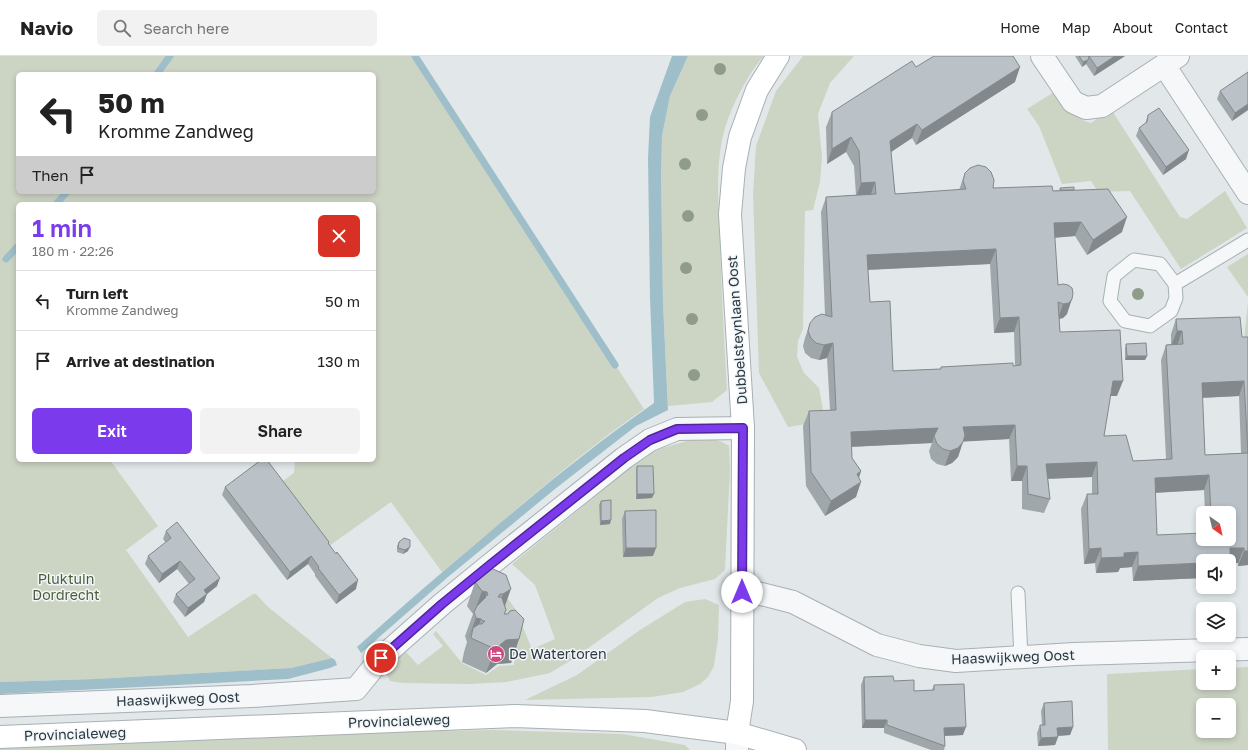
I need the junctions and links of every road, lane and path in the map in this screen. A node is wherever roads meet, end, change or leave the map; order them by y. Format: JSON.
{"nodes":[{"id":1,"x":778,"y":56,"type":"edge"},
{"id":2,"x":1042,"y":56,"type":"edge"},
{"id":3,"x":1171,"y":61,"type":"edge"},
{"id":4,"x":1248,"y":193,"type":"edge"},
{"id":5,"x":1248,"y":240,"type":"edge"},
{"id":6,"x":1175,"y":284,"type":"junction"},
{"id":7,"x":743,"y":428,"type":"junction"},
{"id":8,"x":742,"y":592,"type":"junction"},
{"id":9,"x":1018,"y":593,"type":"dead end"},
{"id":10,"x":1248,"y":649,"type":"edge"},
{"id":11,"x":1021,"y":657,"type":"junction"},
{"id":12,"x":0,"y":706,"type":"edge"},
{"id":13,"x":0,"y":737,"type":"edge"},
{"id":14,"x":737,"y":741,"type":"edge"},
{"id":15,"x":795,"y":750,"type":"edge"}],
"edges":[{"from":1,"to":7,"type":"main road","name":"Dubbelsteynlaan Oost"},
{"from":2,"to":3,"type":"street"},
{"from":3,"to":4,"type":"street"},
{"from":5,"to":6,"type":"lane"},
{"from":6,"to":6,"type":"lane"},
{"from":7,"to":8,"type":"main road","name":"Dubbelsteynlaan Oost"},
{"from":7,"to":12,"type":"street","name":"Haaswijkweg Oost"},
{"from":8,"to":11,"type":"street","name":"Haaswijkweg Oost"},
{"from":8,"to":14,"type":"main road","name":"Dubbelsteynlaan Oost"},
{"from":9,"to":11,"type":"lane"},
{"from":10,"to":11,"type":"street","name":"Haaswijkweg Oost"},
{"from":13,"to":14,"type":"main road","name":"Provincialeweg"},
{"from":14,"to":15,"type":"main road","name":"Provincialeweg"}]}
